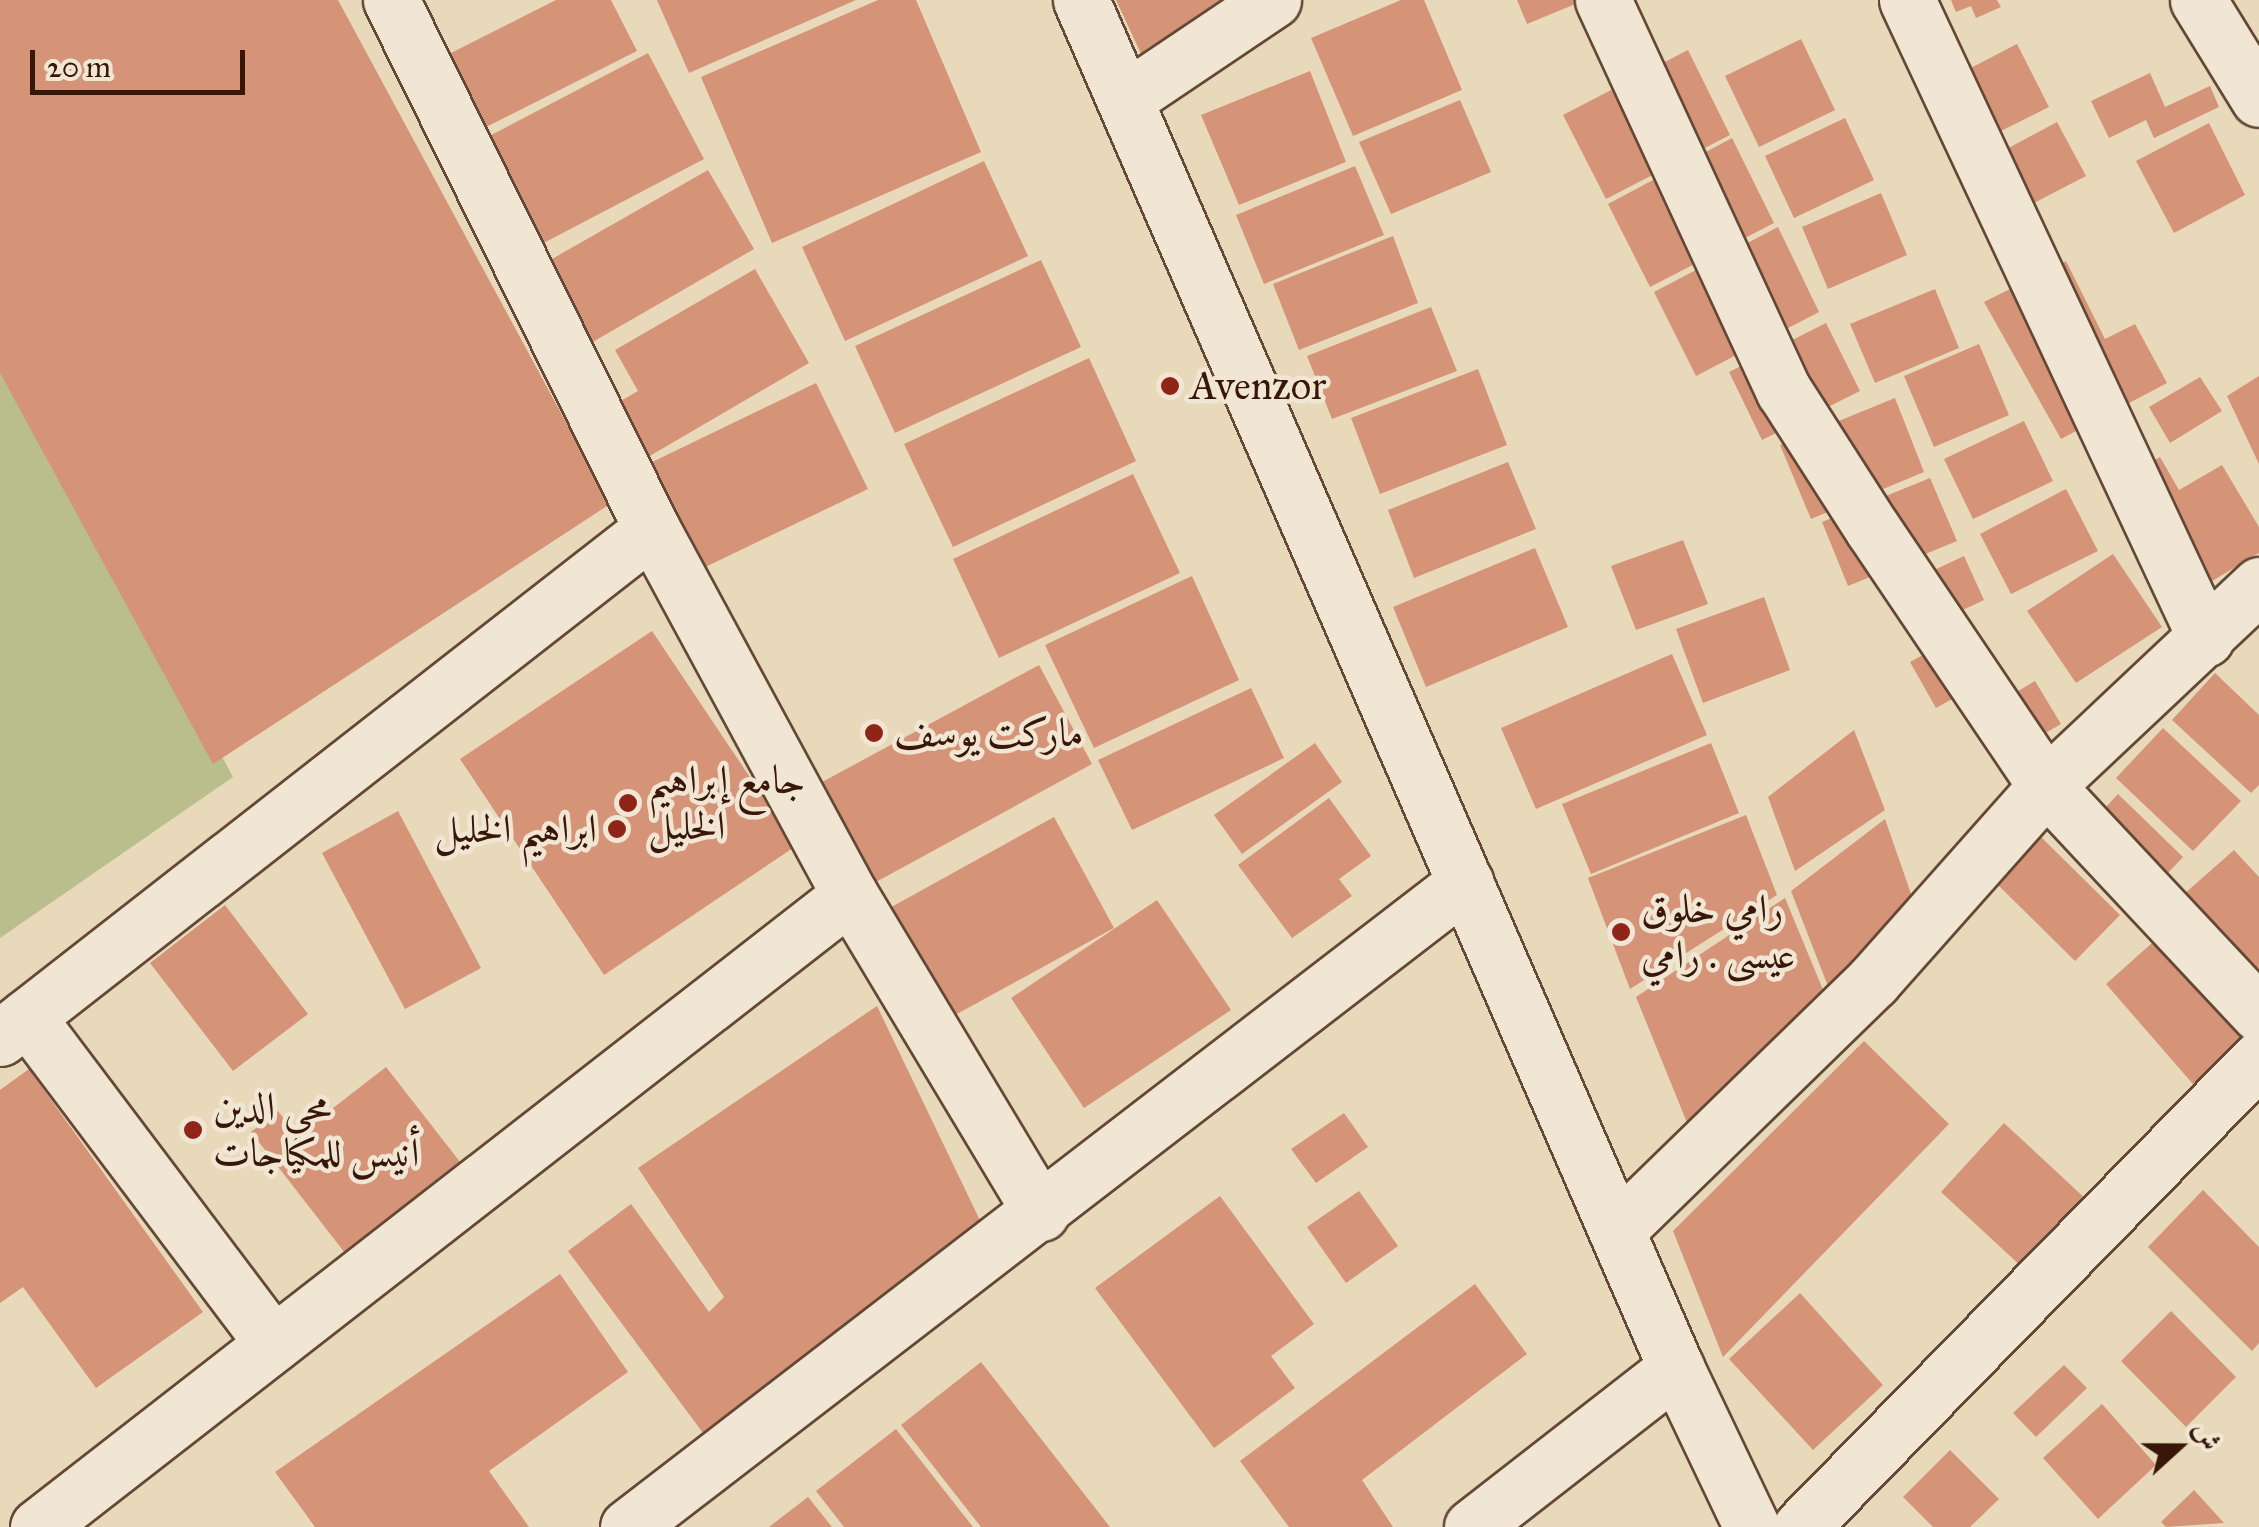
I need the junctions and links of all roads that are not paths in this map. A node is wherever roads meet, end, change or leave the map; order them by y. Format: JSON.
{"nodes":[{"id":1,"x":391,"y":0,"type":"edge"},
{"id":2,"x":1081,"y":0,"type":"edge"},
{"id":3,"x":1273,"y":0,"type":"edge"},
{"id":4,"x":1603,"y":0,"type":"edge"},
{"id":5,"x":1907,"y":0,"type":"edge"},
{"id":6,"x":2198,"y":0,"type":"edge"},
{"id":7,"x":1127,"y":98,"type":"junction"},
{"id":8,"x":2259,"y":99,"type":"edge"},
{"id":9,"x":652,"y":529,"type":"junction"},
{"id":10,"x":2259,"y":584,"type":"edge"},
{"id":11,"x":2206,"y":639,"type":"junction"},
{"id":12,"x":2046,"y":786,"type":"junction"},
{"id":13,"x":1466,"y":882,"type":"junction"},
{"id":14,"x":850,"y":895,"type":"junction"},
{"id":15,"x":2259,"y":1014,"type":"edge"},
{"id":16,"x":8,"y":1029,"type":"edge"},
{"id":17,"x":2259,"y":1059,"type":"edge"},
{"id":18,"x":1041,"y":1213,"type":"junction"},
{"id":19,"x":1618,"y":1229,"type":"junction"},
{"id":20,"x":272,"y":1344,"type":"junction"},
{"id":21,"x":1676,"y":1368,"type":"junction"},
{"id":22,"x":38,"y":1527,"type":"edge"},
{"id":23,"x":628,"y":1527,"type":"edge"},
{"id":24,"x":1472,"y":1527,"type":"edge"},
{"id":25,"x":1752,"y":1527,"type":"edge"},
{"id":26,"x":1800,"y":1527,"type":"edge"}],
"edges":[{"from":1,"to":9,"type":"street"},
{"from":2,"to":7,"type":"street"},
{"from":3,"to":7,"type":"street"},
{"from":4,"to":12,"type":"street"},
{"from":5,"to":11,"type":"street"},
{"from":6,"to":8,"type":"street"},
{"from":7,"to":13,"type":"street"},
{"from":9,"to":14,"type":"street"},
{"from":9,"to":16,"type":"street"},
{"from":10,"to":11,"type":"street"},
{"from":11,"to":12,"type":"street"},
{"from":12,"to":15,"type":"street"},
{"from":12,"to":19,"type":"street"},
{"from":13,"to":18,"type":"street"},
{"from":13,"to":19,"type":"street"},
{"from":14,"to":18,"type":"street"},
{"from":14,"to":20,"type":"street"},
{"from":16,"to":20,"type":"street"},
{"from":17,"to":26,"type":"street"},
{"from":18,"to":23,"type":"street"},
{"from":19,"to":21,"type":"street"},
{"from":20,"to":22,"type":"street"},
{"from":21,"to":24,"type":"street"},
{"from":21,"to":25,"type":"street"}]}
